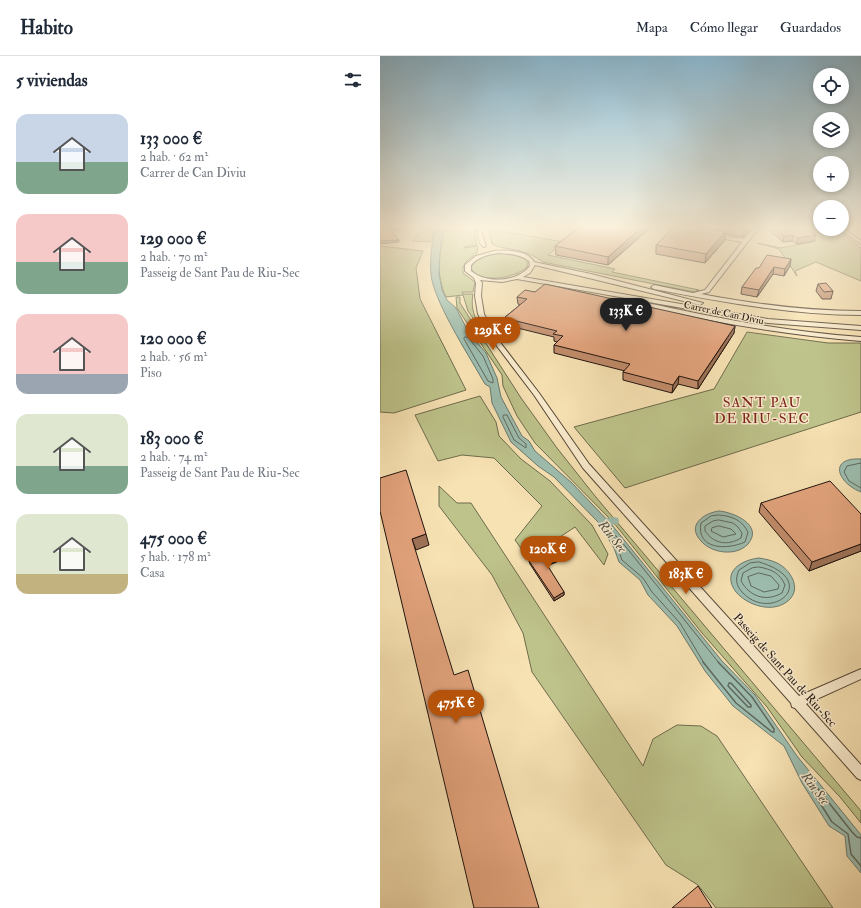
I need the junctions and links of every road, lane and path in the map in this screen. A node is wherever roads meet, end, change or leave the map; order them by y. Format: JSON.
{"nodes":[{"id":1,"x":467,"y":266,"type":"edge"},
{"id":2,"x":532,"y":266,"type":"edge"},
{"id":3,"x":545,"y":266,"type":"edge"},
{"id":4,"x":726,"y":266,"type":"edge"},
{"id":5,"x":591,"y":276,"type":"junction"},
{"id":6,"x":476,"y":277,"type":"junction"},
{"id":7,"x":516,"y":277,"type":"junction"},
{"id":8,"x":498,"y":280,"type":"junction"},
{"id":9,"x":563,"y":286,"type":"junction"},
{"id":10,"x":686,"y":293,"type":"junction"},
{"id":11,"x":478,"y":296,"type":"junction"},
{"id":12,"x":861,"y":313,"type":"edge"},
{"id":13,"x":861,"y":322,"type":"edge"},
{"id":14,"x":861,"y":328,"type":"edge"},
{"id":15,"x":861,"y":339,"type":"edge"},
{"id":16,"x":861,"y":674,"type":"edge"},
{"id":17,"x":796,"y":703,"type":"junction"},
{"id":18,"x":861,"y":774,"type":"edge"}],
"edges":[{"from":1,"to":6,"type":"street","name":"Passeig de Sant Pau de Riu-Sec"},
{"from":2,"to":7,"type":"street"},
{"from":3,"to":5,"type":"street","name":"Carrer de Can Diviu"},
{"from":4,"to":10,"type":"street"},
{"from":5,"to":10,"type":"street","name":"Carrer de Can Diviu"},
{"from":5,"to":13,"type":"street","name":"Carrer de Can Diviu"},
{"from":6,"to":8,"type":"street"},
{"from":6,"to":11,"type":"street","name":"Passeig de Sant Pau de Riu-Sec"},
{"from":7,"to":8,"type":"street"},
{"from":7,"to":9,"type":"street","name":"Carrer de Can Diviu"},
{"from":8,"to":11,"type":"street"},
{"from":9,"to":14,"type":"street","name":"Carrer de Can Diviu"},
{"from":9,"to":15,"type":"street","name":"Carrer de Can Diviu"},
{"from":10,"to":12,"type":"street","name":"Carrer de Can Diviu"},
{"from":11,"to":17,"type":"street","name":"Passeig de Sant Pau de Riu-Sec"},
{"from":16,"to":17,"type":"street"},
{"from":17,"to":18,"type":"street","name":"Passeig de Sant Pau de Riu-Sec"}]}
